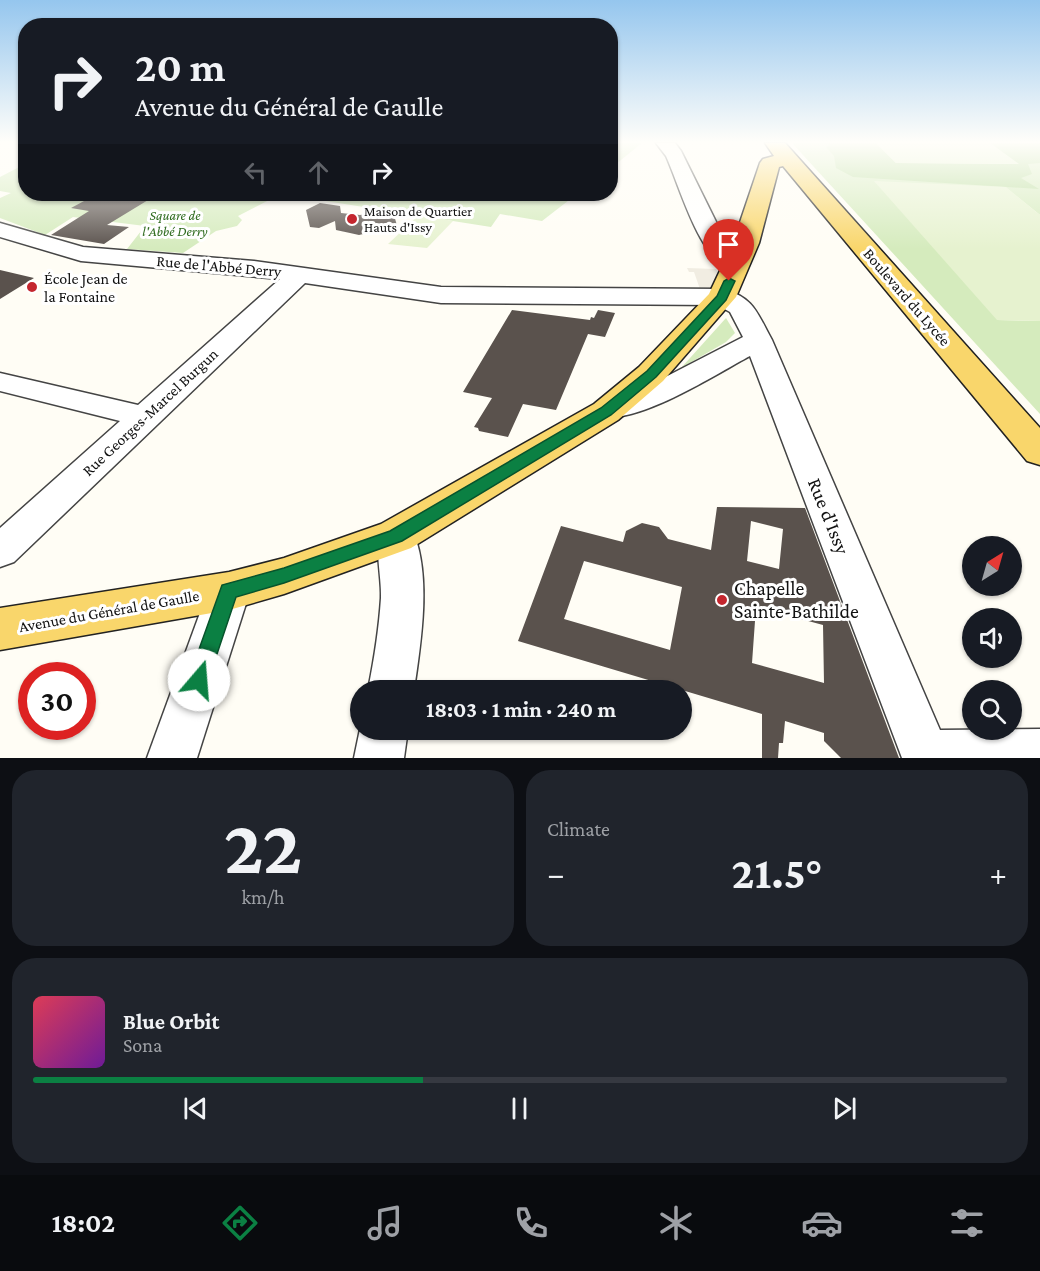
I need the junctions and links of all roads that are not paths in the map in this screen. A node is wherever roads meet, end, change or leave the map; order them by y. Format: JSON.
{"nodes":[{"id":1,"x":686,"y":178,"type":"edge"},
{"id":2,"x":766,"y":178,"type":"edge"},
{"id":3,"x":805,"y":178,"type":"edge"},
{"id":4,"x":0,"y":230,"type":"edge"},
{"id":5,"x":300,"y":274,"type":"junction"},
{"id":6,"x":729,"y":281,"type":"junction"},
{"id":7,"x":758,"y":340,"type":"junction"},
{"id":8,"x":0,"y":382,"type":"edge"},
{"id":9,"x":610,"y":409,"type":"junction"},
{"id":10,"x":145,"y":417,"type":"junction"},
{"id":11,"x":1040,"y":452,"type":"edge"},
{"id":12,"x":396,"y":536,"type":"junction"},
{"id":13,"x":0,"y":551,"type":"edge"},
{"id":14,"x":229,"y":591,"type":"junction"},
{"id":15,"x":0,"y":629,"type":"edge"},
{"id":16,"x":393,"y":680,"type":"edge"},
{"id":17,"x":382,"y":740,"type":"edge"},
{"id":18,"x":1040,"y":754,"type":"edge"},
{"id":19,"x":926,"y":757,"type":"edge"},
{"id":20,"x":172,"y":758,"type":"edge"},
{"id":21,"x":379,"y":758,"type":"edge"}],
"edges":[{"from":1,"to":6,"type":"street","name":"Rue d'Issy"},
{"from":2,"to":6,"type":"main road","name":"Avenue du Général de Gaulle"},
{"from":3,"to":11,"type":"main road","name":"Boulevard du Lycée"},
{"from":4,"to":5,"type":"street","name":"Rue de l'Abbé Derry"},
{"from":5,"to":6,"type":"street","name":"Rue de l'Abbé Derry"},
{"from":5,"to":10,"type":"street","name":"Rue Georges-Marcel Burgun"},
{"from":6,"to":7,"type":"street","name":"Rue d'Issy"},
{"from":6,"to":9,"type":"main road","name":"Avenue du Général de Gaulle"},
{"from":7,"to":9,"type":"street"},
{"from":7,"to":19,"type":"street","name":"Rue d'Issy"},
{"from":8,"to":10,"type":"street"},
{"from":9,"to":12,"type":"main road","name":"Avenue du Général de Gaulle"},
{"from":10,"to":13,"type":"street","name":"Rue Georges-Marcel Burgun"},
{"from":12,"to":14,"type":"main road","name":"Avenue du Général de Gaulle"},
{"from":12,"to":16,"type":"street"},
{"from":14,"to":15,"type":"main road","name":"Avenue du Général de Gaulle"},
{"from":14,"to":20,"type":"street"},
{"from":17,"to":21,"type":"street"},
{"from":18,"to":19,"type":"street"}]}
